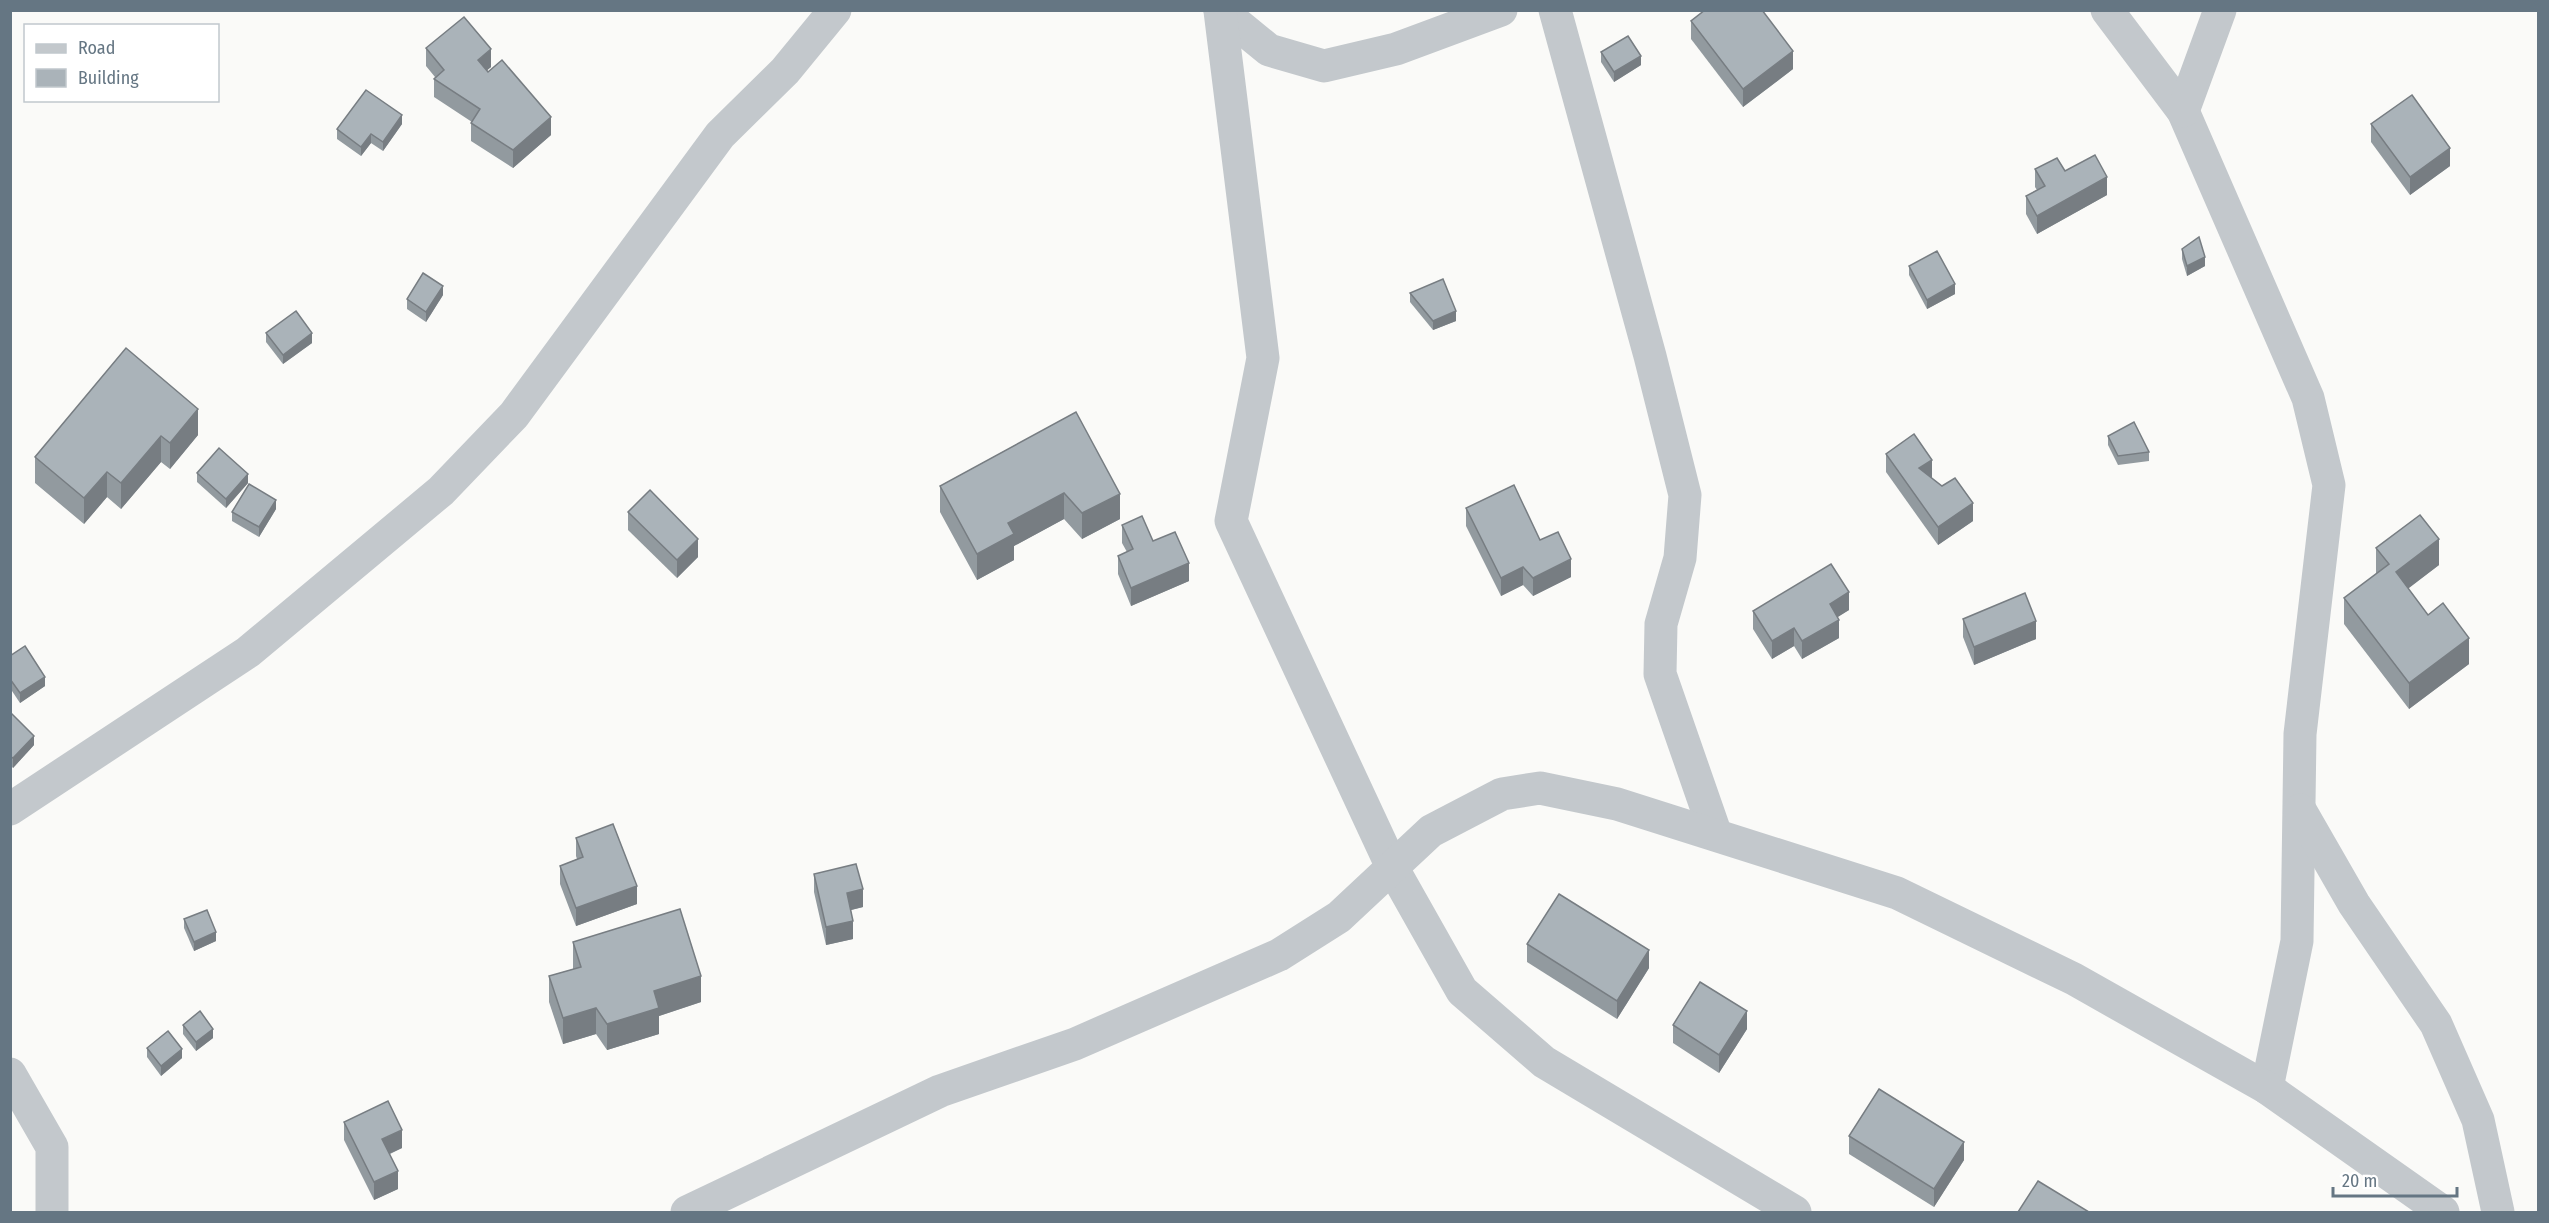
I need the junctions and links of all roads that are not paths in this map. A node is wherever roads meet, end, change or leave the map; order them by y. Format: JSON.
{"nodes":[{"id":1,"x":835,"y":10,"type":"edge"},
{"id":2,"x":1501,"y":10,"type":"edge"},
{"id":3,"x":1555,"y":10,"type":"edge"},
{"id":4,"x":2107,"y":10,"type":"edge"},
{"id":5,"x":2220,"y":10,"type":"edge"},
{"id":6,"x":1220,"y":11,"type":"edge"},
{"id":7,"x":2184,"y":111,"type":"junction"},
{"id":8,"x":2299,"y":808,"type":"junction"},
{"id":9,"x":10,"y":809,"type":"edge"},
{"id":10,"x":1716,"y":835,"type":"junction"},
{"id":11,"x":1392,"y":867,"type":"junction"},
{"id":12,"x":10,"y":1074,"type":"edge"},
{"id":13,"x":2267,"y":1088,"type":"junction"},
{"id":14,"x":52,"y":1212,"type":"edge"},
{"id":15,"x":687,"y":1212,"type":"edge"},
{"id":16,"x":1795,"y":1212,"type":"edge"},
{"id":17,"x":2443,"y":1212,"type":"edge"},
{"id":18,"x":2498,"y":1212,"type":"edge"}],
"edges":[{"from":1,"to":9,"type":"street"},
{"from":2,"to":6,"type":"street"},
{"from":3,"to":10,"type":"street"},
{"from":4,"to":7,"type":"street"},
{"from":5,"to":7,"type":"street"},
{"from":6,"to":11,"type":"street"},
{"from":7,"to":8,"type":"street"},
{"from":8,"to":13,"type":"street"},
{"from":8,"to":18,"type":"street"},
{"from":10,"to":11,"type":"street"},
{"from":10,"to":13,"type":"street"},
{"from":11,"to":15,"type":"street"},
{"from":11,"to":16,"type":"street"},
{"from":12,"to":14,"type":"street"},
{"from":13,"to":17,"type":"street"}]}
